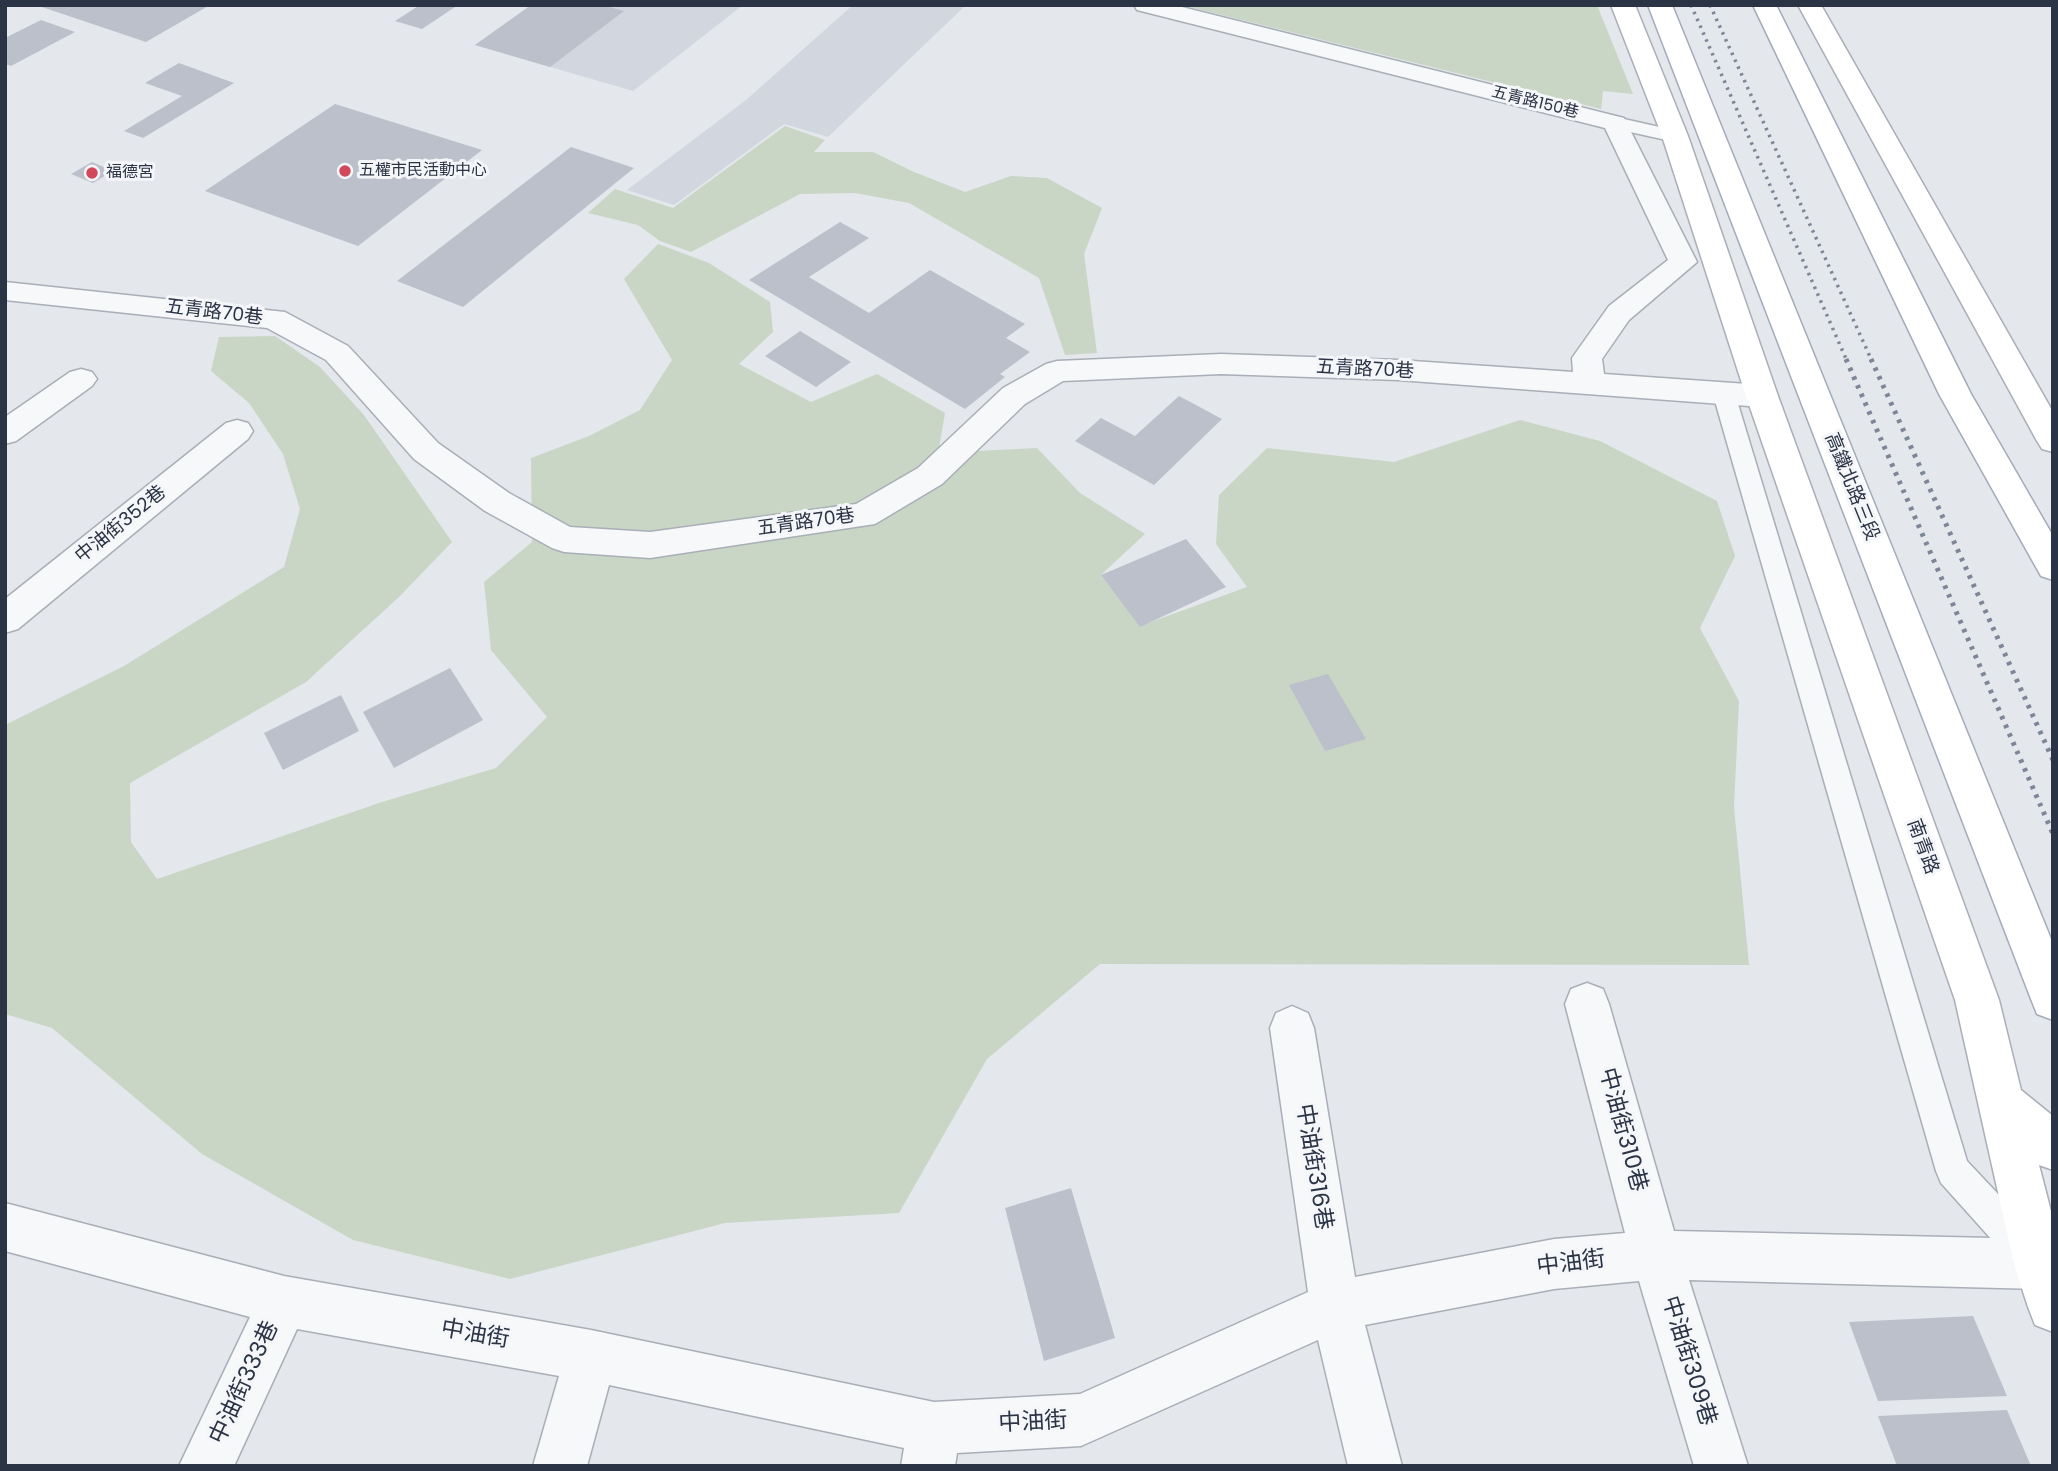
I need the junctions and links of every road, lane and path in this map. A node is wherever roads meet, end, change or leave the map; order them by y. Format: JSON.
{"nodes":[{"id":1,"x":1145,"y":5,"type":"edge"},
{"id":2,"x":1623,"y":5,"type":"edge"},
{"id":3,"x":1660,"y":5,"type":"edge"},
{"id":4,"x":1764,"y":5,"type":"edge"},
{"id":5,"x":1809,"y":5,"type":"edge"},
{"id":6,"x":1615,"y":123,"type":"junction"},
{"id":7,"x":1675,"y":136,"type":"junction"},
{"id":8,"x":5,"y":291,"type":"edge"},
{"id":9,"x":81,"y":379,"type":"dead end"},
{"id":10,"x":1589,"y":384,"type":"junction"},
{"id":11,"x":1743,"y":395,"type":"junction"},
{"id":12,"x":237,"y":431,"type":"dead end"},
{"id":13,"x":5,"y":433,"type":"edge"},
{"id":14,"x":2053,"y":441,"type":"edge"},
{"id":15,"x":2053,"y":566,"type":"edge"},
{"id":16,"x":5,"y":619,"type":"edge"},
{"id":17,"x":2047,"y":984,"type":"edge"},
{"id":18,"x":1587,"y":1004,"type":"dead end"},
{"id":19,"x":1292,"y":1028,"type":"dead end"},
{"id":20,"x":2004,"y":1106,"type":"junction"},
{"id":21,"x":2053,"y":1147,"type":"edge"},
{"id":22,"x":5,"y":1227,"type":"edge"},
{"id":23,"x":1656,"y":1255,"type":"junction"},
{"id":24,"x":2048,"y":1277,"type":"edge"},
{"id":25,"x":284,"y":1301,"type":"junction"},
{"id":26,"x":1335,"y":1306,"type":"junction"},
{"id":27,"x":591,"y":1356,"type":"junction"},
{"id":28,"x":931,"y":1447,"type":"edge"},
{"id":29,"x":206,"y":1466,"type":"edge"},
{"id":30,"x":560,"y":1466,"type":"edge"},
{"id":31,"x":1375,"y":1466,"type":"edge"},
{"id":32,"x":1721,"y":1466,"type":"edge"}],
"edges":[{"from":1,"to":6,"type":"street","name":"五青路150巷"},
{"from":2,"to":7,"type":"main road"},
{"from":3,"to":17,"type":"main road","name":"高鐵北路三段"},
{"from":4,"to":15,"type":"main road"},
{"from":5,"to":14,"type":"main road"},
{"from":6,"to":7,"type":"lane"},
{"from":6,"to":10,"type":"street"},
{"from":7,"to":11,"type":"main road"},
{"from":8,"to":10,"type":"street","name":"五青路70巷"},
{"from":9,"to":13,"type":"street"},
{"from":10,"to":11,"type":"street","name":"五青路70巷"},
{"from":11,"to":20,"type":"main road","name":"南青路"},
{"from":11,"to":24,"type":"lane"},
{"from":12,"to":16,"type":"street","name":"中油街352巷"},
{"from":18,"to":23,"type":"street","name":"中油街310巷"},
{"from":19,"to":26,"type":"street","name":"中油街316巷"},
{"from":20,"to":21,"type":"main road"},
{"from":20,"to":24,"type":"main road","name":"南青路"},
{"from":22,"to":25,"type":"street","name":"中油街"},
{"from":23,"to":24,"type":"street","name":"中油街"},
{"from":23,"to":26,"type":"street","name":"中油街"},
{"from":23,"to":32,"type":"street","name":"中油街309巷"},
{"from":25,"to":27,"type":"street","name":"中油街"},
{"from":25,"to":29,"type":"street","name":"中油街333巷"},
{"from":26,"to":28,"type":"street","name":"中油街"},
{"from":26,"to":31,"type":"street","name":"中油街316巷"},
{"from":27,"to":28,"type":"street","name":"中油街"},
{"from":27,"to":30,"type":"street"}]}
